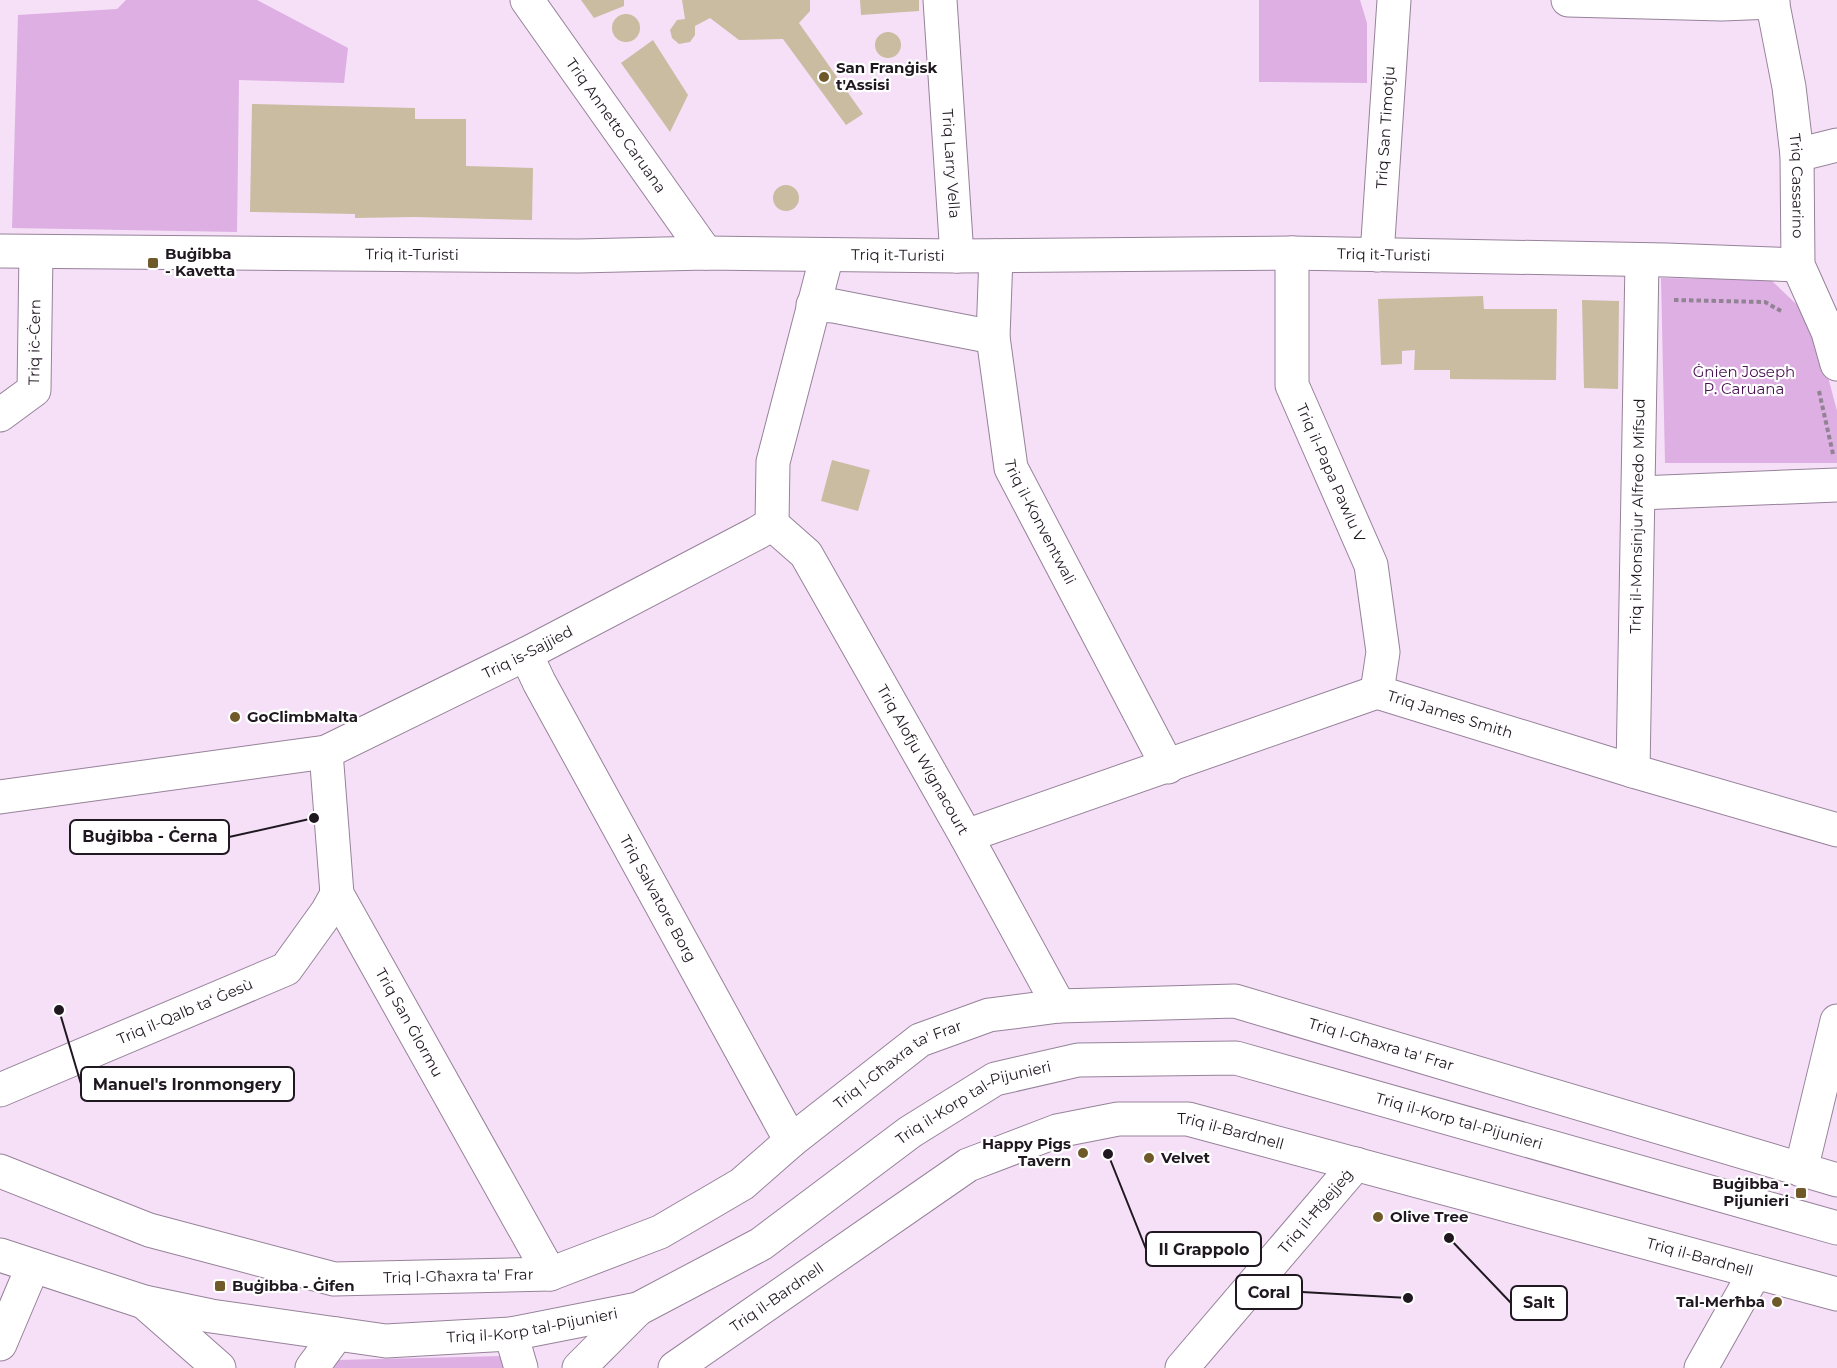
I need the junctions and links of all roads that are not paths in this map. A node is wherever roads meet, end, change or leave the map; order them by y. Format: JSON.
{"nodes":[{"id":1,"x":527,"y":0,"type":"edge"},
{"id":2,"x":940,"y":0,"type":"edge"},
{"id":3,"x":1394,"y":0,"type":"edge"},
{"id":4,"x":1568,"y":0,"type":"edge"},
{"id":5,"x":1772,"y":1,"type":"edge"},
{"id":6,"x":1837,"y":145,"type":"edge"},
{"id":7,"x":1797,"y":155,"type":"junction"},
{"id":8,"x":0,"y":251,"type":"edge"},
{"id":9,"x":36,"y":252,"type":"junction"},
{"id":10,"x":706,"y":253,"type":"junction"},
{"id":11,"x":1292,"y":253,"type":"junction"},
{"id":12,"x":827,"y":255,"type":"junction"},
{"id":13,"x":1377,"y":255,"type":"junction"},
{"id":14,"x":957,"y":256,"type":"junction"},
{"id":15,"x":996,"y":256,"type":"junction"},
{"id":16,"x":1642,"y":261,"type":"junction"},
{"id":17,"x":1798,"y":265,"type":"junction"},
{"id":18,"x":813,"y":305,"type":"junction"},
{"id":19,"x":993,"y":337,"type":"junction"},
{"id":20,"x":1827,"y":373,"type":"edge"},
{"id":21,"x":0,"y":415,"type":"edge"},
{"id":22,"x":1830,"y":471,"type":"edge"},
{"id":23,"x":1639,"y":494,"type":"junction"},
{"id":24,"x":772,"y":524,"type":"junction"},
{"id":25,"x":526,"y":654,"type":"junction"},
{"id":26,"x":1377,"y":692,"type":"junction"},
{"id":27,"x":326,"y":752,"type":"junction"},
{"id":28,"x":1168,"y":767,"type":"junction"},
{"id":29,"x":1633,"y":771,"type":"junction"},
{"id":30,"x":0,"y":797,"type":"edge"},
{"id":31,"x":1837,"y":830,"type":"edge"},
{"id":32,"x":966,"y":836,"type":"junction"},
{"id":33,"x":337,"y":894,"type":"junction"},
{"id":34,"x":1059,"y":1006,"type":"junction"},
{"id":35,"x":1837,"y":1021,"type":"edge"},
{"id":36,"x":0,"y":1090,"type":"edge"},
{"id":37,"x":791,"y":1141,"type":"junction"},
{"id":38,"x":1356,"y":1164,"type":"junction"},
{"id":39,"x":1801,"y":1170,"type":"junction"},
{"id":40,"x":0,"y":1171,"type":"edge"},
{"id":41,"x":1837,"y":1180,"type":"edge"},
{"id":42,"x":1837,"y":1228,"type":"edge"},
{"id":43,"x":0,"y":1256,"type":"edge"},
{"id":44,"x":33,"y":1266,"type":"junction"},
{"id":45,"x":1755,"y":1272,"type":"junction"},
{"id":46,"x":550,"y":1274,"type":"junction"},
{"id":47,"x":1837,"y":1294,"type":"edge"},
{"id":48,"x":144,"y":1302,"type":"junction"},
{"id":49,"x":638,"y":1309,"type":"junction"},
{"id":50,"x":337,"y":1334,"type":"junction"},
{"id":51,"x":511,"y":1335,"type":"junction"},
{"id":52,"x":0,"y":1344,"type":"edge"},
{"id":53,"x":219,"y":1368,"type":"edge"},
{"id":54,"x":312,"y":1368,"type":"edge"},
{"id":55,"x":521,"y":1368,"type":"edge"},
{"id":56,"x":579,"y":1368,"type":"edge"},
{"id":57,"x":675,"y":1368,"type":"edge"},
{"id":58,"x":1182,"y":1368,"type":"edge"},
{"id":59,"x":1701,"y":1368,"type":"edge"}],
"edges":[{"from":1,"to":10,"type":"street","name":"Triq Annetto Caruana"},
{"from":2,"to":14,"type":"street","name":"Triq Larry Vella"},
{"from":3,"to":13,"type":"street","name":"Triq San Timotju"},
{"from":4,"to":5,"type":"street"},
{"from":5,"to":7,"type":"street","name":"Triq Cassarino"},
{"from":6,"to":7,"type":"street"},
{"from":7,"to":17,"type":"street","name":"Triq Cassarino"},
{"from":8,"to":9,"type":"street","name":"Triq it-Turisti"},
{"from":9,"to":10,"type":"street","name":"Triq it-Turisti"},
{"from":9,"to":21,"type":"street","name":"Triq iċ-Ċern"},
{"from":10,"to":12,"type":"street","name":"Triq it-Turisti"},
{"from":11,"to":13,"type":"street","name":"Triq it-Turisti"},
{"from":11,"to":15,"type":"street","name":"Triq it-Turisti"},
{"from":11,"to":26,"type":"street","name":"Triq il-Papa Pawlu V"},
{"from":12,"to":14,"type":"street","name":"Triq it-Turisti"},
{"from":12,"to":18,"type":"street"},
{"from":13,"to":16,"type":"street","name":"Triq it-Turisti"},
{"from":14,"to":15,"type":"street","name":"Triq it-Turisti"},
{"from":15,"to":19,"type":"street","name":"Triq il-Konventwali"},
{"from":16,"to":17,"type":"street","name":"Triq it-Turisti"},
{"from":16,"to":23,"type":"street","name":"Triq il-Monsinjur Alfredo Mifsud"},
{"from":17,"to":20,"type":"street","name":"Triq Cassarino"},
{"from":18,"to":19,"type":"street"},
{"from":18,"to":24,"type":"street"},
{"from":19,"to":28,"type":"street","name":"Triq il-Konventwali"},
{"from":22,"to":23,"type":"street"},
{"from":23,"to":29,"type":"street","name":"Triq il-Monsinjur Alfredo Mifsud"},
{"from":24,"to":25,"type":"street","name":"Triq is-Sajjied"},
{"from":24,"to":32,"type":"street","name":"Triq Alofju Wignacourt"},
{"from":25,"to":27,"type":"street","name":"Triq is-Sajjied"},
{"from":25,"to":37,"type":"street","name":"Triq Salvatore Borg"},
{"from":26,"to":28,"type":"street","name":"Triq James Smith"},
{"from":26,"to":29,"type":"street","name":"Triq James Smith"},
{"from":27,"to":30,"type":"street","name":"Triq is-Sajjied"},
{"from":27,"to":33,"type":"street","name":"Triq San Ġlormu"},
{"from":28,"to":32,"type":"street","name":"Triq James Smith"},
{"from":29,"to":31,"type":"street","name":"Triq James Smith"},
{"from":32,"to":34,"type":"street","name":"Triq Alofju Wignacourt"},
{"from":33,"to":36,"type":"street","name":"Triq il-Qalb ta‘ Ġesù"},
{"from":33,"to":46,"type":"street","name":"Triq San Ġlormu"},
{"from":34,"to":37,"type":"street","name":"Triq l-Għaxra ta' Frar"},
{"from":34,"to":39,"type":"street","name":"Triq l-Għaxra ta' Frar"},
{"from":35,"to":39,"type":"street"},
{"from":37,"to":46,"type":"street","name":"Triq l-Għaxra ta' Frar"},
{"from":38,"to":45,"type":"street","name":"Triq il-Bardnell"},
{"from":38,"to":57,"type":"street","name":"Triq il-Bardnell"},
{"from":38,"to":58,"type":"street","name":"Triq il-Ħġejjeġ"},
{"from":39,"to":41,"type":"street","name":"Triq l-Għaxra ta' Frar"},
{"from":40,"to":46,"type":"street","name":"Triq l-Għaxra ta' Frar"},
{"from":42,"to":49,"type":"street","name":"Triq il-Korp tal-Pijunieri"},
{"from":43,"to":44,"type":"street","name":"Triq il-Korp tal-Pijunieri"},
{"from":44,"to":48,"type":"street","name":"Triq il-Korp tal-Pijunieri"},
{"from":44,"to":52,"type":"street"},
{"from":45,"to":47,"type":"street","name":"Triq il-Bardnell"},
{"from":45,"to":59,"type":"street"},
{"from":48,"to":50,"type":"street","name":"Triq il-Korp tal-Pijunieri"},
{"from":48,"to":53,"type":"street","name":"Triq il-Korp tal-Pijunieri"},
{"from":49,"to":51,"type":"street","name":"Triq il-Korp tal-Pijunieri"},
{"from":49,"to":56,"type":"street"},
{"from":50,"to":51,"type":"street","name":"Triq il-Korp tal-Pijunieri"},
{"from":50,"to":54,"type":"street"},
{"from":51,"to":55,"type":"street"}]}
